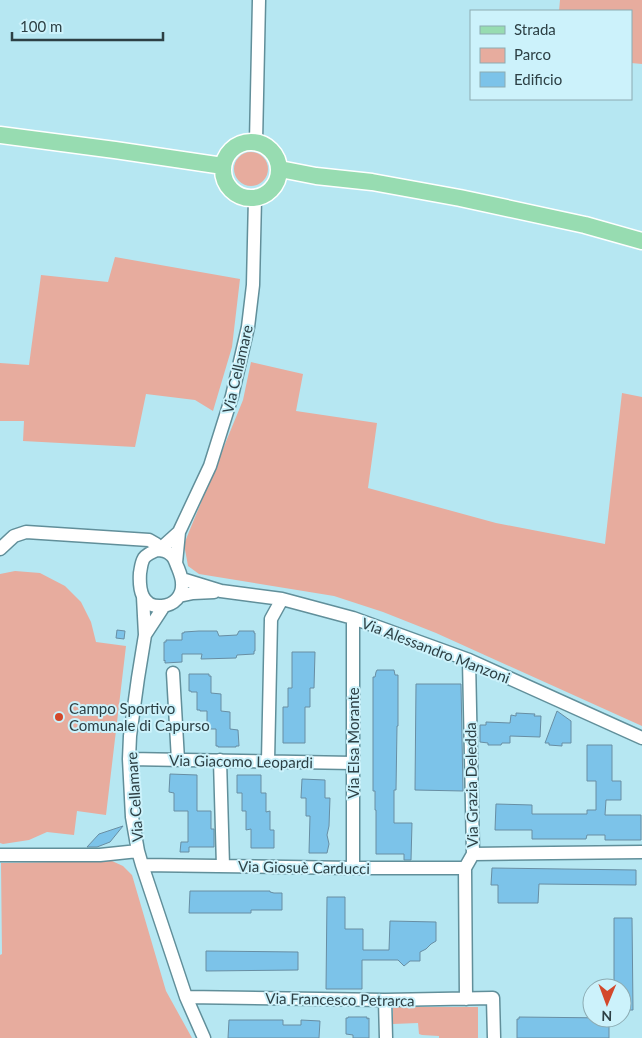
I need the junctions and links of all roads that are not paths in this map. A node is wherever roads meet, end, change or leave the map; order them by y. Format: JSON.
{"nodes":[{"id":1,"x":259,"y":0,"type":"edge"},
{"id":2,"x":0,"y":135,"type":"edge"},
{"id":3,"x":256,"y":142,"type":"junction"},
{"id":4,"x":223,"y":166,"type":"junction"},
{"id":5,"x":280,"y":169,"type":"junction"},
{"id":6,"x":255,"y":198,"type":"junction"},
{"id":7,"x":642,"y":241,"type":"edge"},
{"id":8,"x":179,"y":532,"type":"junction"},
{"id":9,"x":0,"y":549,"type":"edge"},
{"id":10,"x":153,"y":552,"type":"junction"},
{"id":11,"x":176,"y":563,"type":"junction"},
{"id":12,"x":182,"y":579,"type":"junction"},
{"id":13,"x":221,"y":591,"type":"junction"},
{"id":14,"x":179,"y":596,"type":"junction"},
{"id":15,"x":143,"y":597,"type":"junction"},
{"id":16,"x":282,"y":599,"type":"junction"},
{"id":17,"x":164,"y":606,"type":"junction"},
{"id":18,"x":353,"y":618,"type":"junction"},
{"id":19,"x":145,"y":635,"type":"junction"},
{"id":20,"x":469,"y":660,"type":"junction"},
{"id":21,"x":173,"y":673,"type":"dead end"},
{"id":22,"x":642,"y":738,"type":"edge"},
{"id":23,"x":129,"y":759,"type":"junction"},
{"id":24,"x":178,"y":760,"type":"junction"},
{"id":25,"x":220,"y":760,"type":"junction"},
{"id":26,"x":268,"y":761,"type":"junction"},
{"id":27,"x":353,"y":763,"type":"junction"},
{"id":28,"x":138,"y":851,"type":"junction"},
{"id":29,"x":642,"y":852,"type":"edge"},
{"id":30,"x":473,"y":854,"type":"junction"},
{"id":31,"x":0,"y":855,"type":"edge"},
{"id":32,"x":142,"y":865,"type":"junction"},
{"id":33,"x":223,"y":866,"type":"junction"},
{"id":34,"x":353,"y":868,"type":"junction"},
{"id":35,"x":465,"y":868,"type":"junction"},
{"id":36,"x":186,"y":997,"type":"junction"},
{"id":37,"x":466,"y":999,"type":"junction"},
{"id":38,"x":385,"y":1000,"type":"junction"},
{"id":39,"x":204,"y":1038,"type":"edge"},
{"id":40,"x":386,"y":1038,"type":"edge"},
{"id":41,"x":494,"y":1038,"type":"edge"}],
"edges":[{"from":1,"to":3,"type":"street"},
{"from":2,"to":4,"type":"main road"},
{"from":3,"to":4,"type":"main road"},
{"from":3,"to":5,"type":"main road"},
{"from":4,"to":6,"type":"main road"},
{"from":5,"to":6,"type":"main road"},
{"from":5,"to":7,"type":"main road"},
{"from":6,"to":8,"type":"street","name":"Via Cellamare"},
{"from":8,"to":10,"type":"street","name":"Via Cellamare"},
{"from":8,"to":11,"type":"street","name":"Via Cellamare"},
{"from":9,"to":10,"type":"street"},
{"from":10,"to":11,"type":"street"},
{"from":10,"to":15,"type":"street","name":"Via Cellamare"},
{"from":11,"to":12,"type":"street","name":"Via Cellamare"},
{"from":12,"to":13,"type":"street","name":"Via Alessandro Manzoni"},
{"from":12,"to":14,"type":"street"},
{"from":13,"to":14,"type":"street","name":"Via Alessandro Manzoni"},
{"from":13,"to":16,"type":"street","name":"Via Alessandro Manzoni"},
{"from":14,"to":17,"type":"street","name":"Via Cellamare"},
{"from":15,"to":17,"type":"street"},
{"from":15,"to":19,"type":"street","name":"Via Cellamare"},
{"from":16,"to":18,"type":"street","name":"Via Alessandro Manzoni"},
{"from":16,"to":26,"type":"street"},
{"from":17,"to":19,"type":"street","name":"Via Cellamare"},
{"from":18,"to":20,"type":"street","name":"Via Alessandro Manzoni"},
{"from":18,"to":27,"type":"street","name":"Via Elsa Morante"},
{"from":19,"to":23,"type":"street","name":"Via Cellamare"},
{"from":20,"to":22,"type":"street","name":"Via Alessandro Manzoni"},
{"from":20,"to":30,"type":"street","name":"Via Grazia Deledda"},
{"from":21,"to":24,"type":"street"},
{"from":23,"to":24,"type":"street","name":"Via Giacomo Leopardi"},
{"from":23,"to":28,"type":"street","name":"Via Cellamare"},
{"from":24,"to":25,"type":"street","name":"Via Giacomo Leopardi"},
{"from":25,"to":26,"type":"street","name":"Via Giacomo Leopardi"},
{"from":25,"to":33,"type":"street"},
{"from":26,"to":27,"type":"street","name":"Via Giacomo Leopardi"},
{"from":27,"to":34,"type":"street","name":"Via Elsa Morante"},
{"from":28,"to":31,"type":"street"},
{"from":28,"to":32,"type":"street","name":"Via Cellamare"},
{"from":29,"to":30,"type":"street"},
{"from":30,"to":35,"type":"street","name":"Via Grazia Deledda"},
{"from":32,"to":33,"type":"street","name":"Via Giosuè Carducci"},
{"from":32,"to":36,"type":"street","name":"Via Cellamare"},
{"from":33,"to":34,"type":"street","name":"Via Giosuè Carducci"},
{"from":34,"to":35,"type":"street","name":"Via Giosuè Carducci"},
{"from":35,"to":37,"type":"street","name":"Via Grazia Deledda"},
{"from":36,"to":38,"type":"street","name":"Via Francesco Petrarca"},
{"from":36,"to":39,"type":"street","name":"Via Cellamare"},
{"from":37,"to":38,"type":"street","name":"Via Francesco Petrarca"},
{"from":37,"to":41,"type":"street","name":"Via Francesco Petrarca"},
{"from":38,"to":40,"type":"street"}]}
